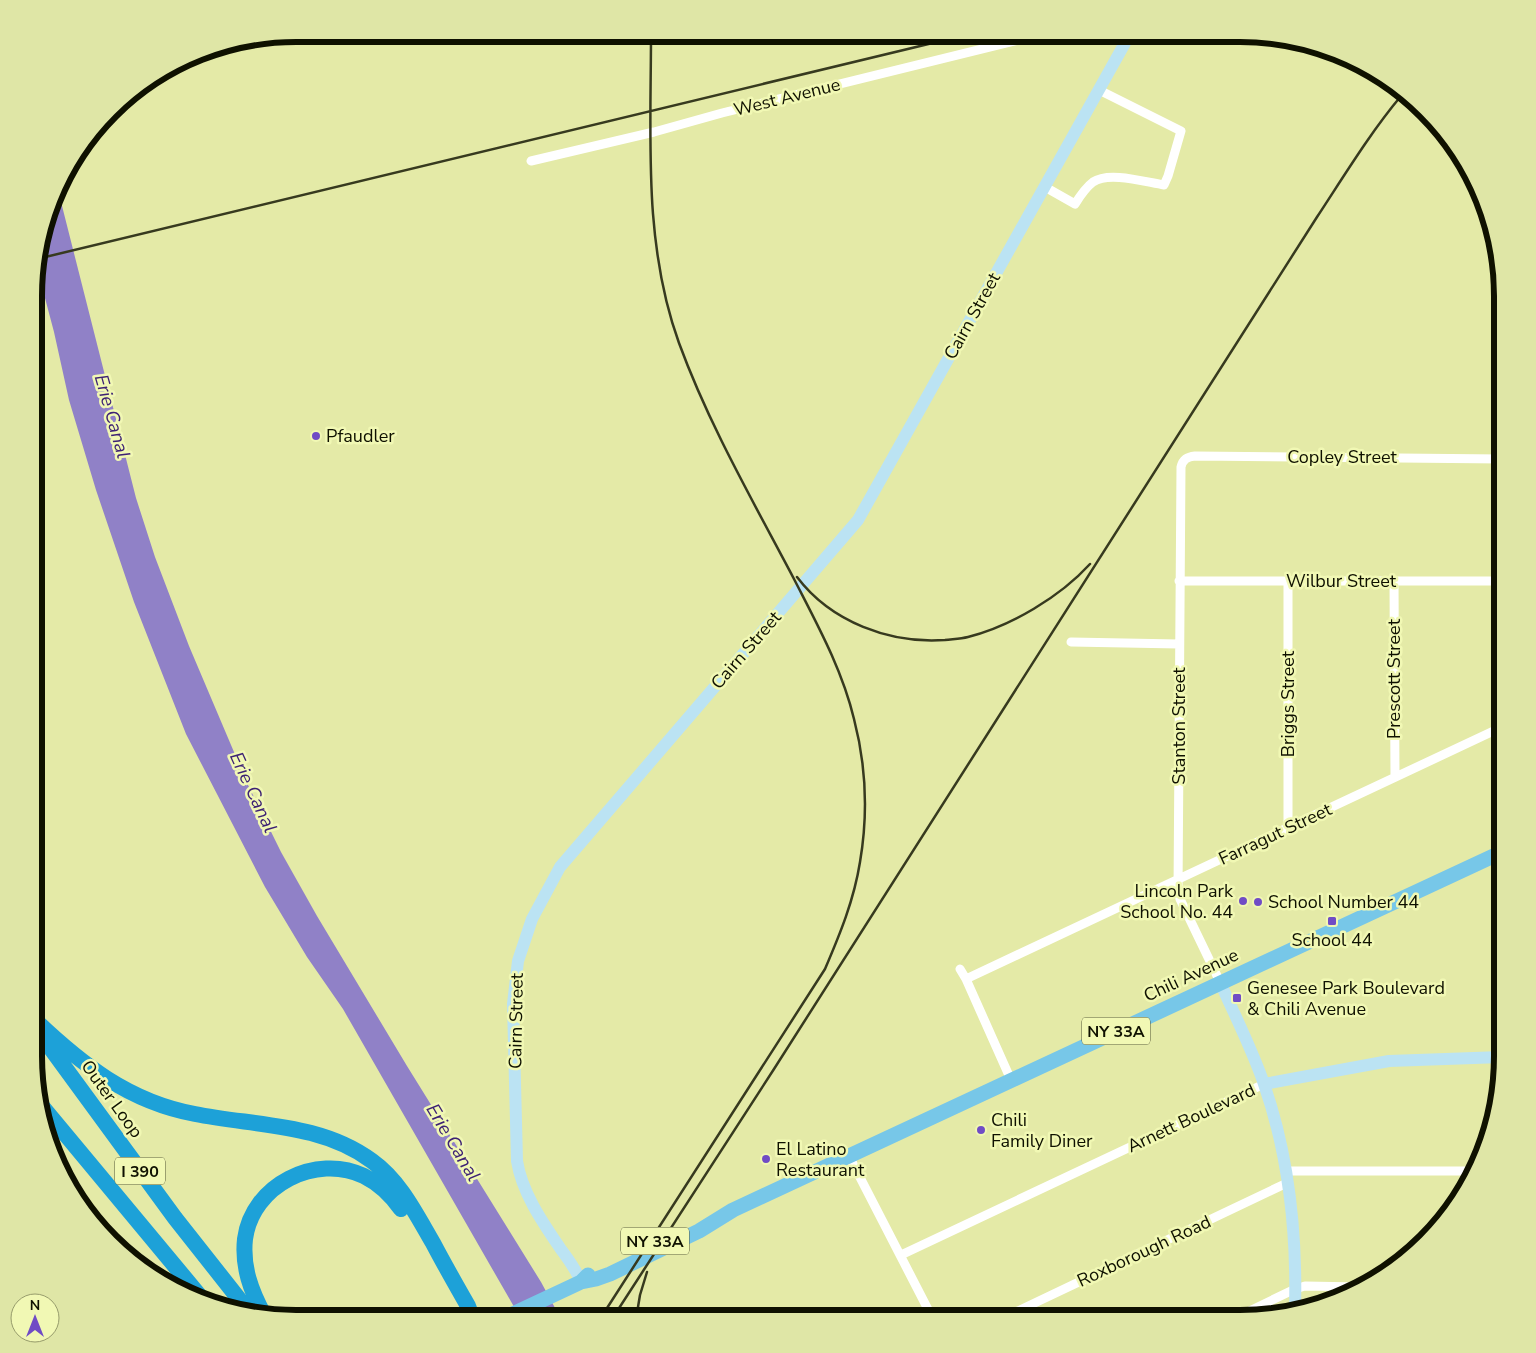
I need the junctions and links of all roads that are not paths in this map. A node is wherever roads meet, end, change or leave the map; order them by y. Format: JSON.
{"nodes":[{"id":1,"x":1010,"y":42,"type":"edge"},
{"id":2,"x":1125,"y":42,"type":"edge"},
{"id":3,"x":1099,"y":90,"type":"junction"},
{"id":4,"x":531,"y":161,"type":"dead end"},
{"id":5,"x":1045,"y":187,"type":"junction"},
{"id":6,"x":1494,"y":459,"type":"edge"},
{"id":7,"x":1183,"y":461,"type":"joint"},
{"id":8,"x":1179,"y":581,"type":"junction"},
{"id":9,"x":1288,"y":581,"type":"junction"},
{"id":10,"x":1394,"y":581,"type":"junction"},
{"id":11,"x":1494,"y":581,"type":"edge"},
{"id":12,"x":1071,"y":642,"type":"dead end"},
{"id":13,"x":1179,"y":644,"type":"junction"},
{"id":14,"x":1494,"y":731,"type":"edge"},
{"id":15,"x":1395,"y":777,"type":"junction"},
{"id":16,"x":1288,"y":828,"type":"junction"},
{"id":17,"x":1494,"y":856,"type":"edge"},
{"id":18,"x":1178,"y":880,"type":"junction"},
{"id":19,"x":960,"y":969,"type":"dead end"},
{"id":20,"x":966,"y":979,"type":"junction"},
{"id":21,"x":1220,"y":982,"type":"junction"},
{"id":22,"x":42,"y":1026,"type":"edge"},
{"id":23,"x":42,"y":1037,"type":"edge"},
{"id":24,"x":1494,"y":1057,"type":"edge"},
{"id":25,"x":1011,"y":1080,"type":"junction"},
{"id":26,"x":1264,"y":1084,"type":"junction"},
{"id":27,"x":49,"y":1113,"type":"edge"},
{"id":28,"x":849,"y":1156,"type":"junction"},
{"id":29,"x":1466,"y":1171,"type":"edge"},
{"id":30,"x":1286,"y":1177,"type":"junction"},
{"id":31,"x":901,"y":1256,"type":"junction"},
{"id":32,"x":581,"y":1282,"type":"junction"},
{"id":33,"x":1348,"y":1286,"type":"edge"},
{"id":34,"x":194,"y":1289,"type":"edge"},
{"id":35,"x":1295,"y":1289,"type":"junction"},
{"id":36,"x":244,"y":1305,"type":"edge"},
{"id":37,"x":1295,"y":1305,"type":"edge"},
{"id":38,"x":261,"y":1308,"type":"edge"},
{"id":39,"x":460,"y":1310,"type":"edge"},
{"id":40,"x":470,"y":1310,"type":"edge"},
{"id":41,"x":521,"y":1310,"type":"edge"},
{"id":42,"x":928,"y":1310,"type":"edge"},
{"id":43,"x":1018,"y":1310,"type":"edge"},
{"id":44,"x":1252,"y":1310,"type":"edge"}],
"edges":[{"from":1,"to":4,"type":"street","name":"West Avenue"},
{"from":2,"to":3,"type":"street","name":"Cairn Street"},
{"from":3,"to":5,"type":"street","name":"Cairn Street"},
{"from":3,"to":5,"type":"street"},
{"from":5,"to":32,"type":"street","name":"Cairn Street"},
{"from":6,"to":7,"type":"street","name":"Copley Street"},
{"from":7,"to":8,"type":"street","name":"Stanton Street"},
{"from":8,"to":9,"type":"street","name":"Wilbur Street"},
{"from":8,"to":13,"type":"street","name":"Stanton Street"},
{"from":9,"to":10,"type":"street","name":"Wilbur Street"},
{"from":9,"to":16,"type":"street","name":"Briggs Street"},
{"from":10,"to":11,"type":"street","name":"Wilbur Street"},
{"from":10,"to":15,"type":"street","name":"Prescott Street"},
{"from":12,"to":13,"type":"street"},
{"from":13,"to":18,"type":"street","name":"Stanton Street"},
{"from":14,"to":15,"type":"street","name":"Farragut Street"},
{"from":15,"to":16,"type":"street","name":"Farragut Street"},
{"from":16,"to":18,"type":"street","name":"Farragut Street"},
{"from":17,"to":21,"type":"main road","name":"Chili Avenue","number":"NY 33A"},
{"from":18,"to":20,"type":"street","name":"Farragut Street"},
{"from":18,"to":21,"type":"street","name":"Stanton Street"},
{"from":19,"to":20,"type":"street"},
{"from":20,"to":25,"type":"street"},
{"from":21,"to":25,"type":"main road","name":"Chili Avenue","number":"NY 33A"},
{"from":21,"to":26,"type":"street"},
{"from":22,"to":40,"type":"highway"},
{"from":23,"to":36,"type":"highway","name":"Outer Loop","number":"I 390"},
{"from":24,"to":26,"type":"street","name":"Arnett Boulevard"},
{"from":25,"to":28,"type":"main road","name":"Chili Avenue","number":"NY 33A"},
{"from":26,"to":30,"type":"street"},
{"from":26,"to":31,"type":"street","name":"Arnett Boulevard"},
{"from":27,"to":34,"type":"highway","number":"I 390"},
{"from":28,"to":31,"type":"street"},
{"from":28,"to":32,"type":"main road","name":"Chili Avenue","number":"NY 33A"},
{"from":29,"to":30,"type":"street","name":"Roxborough Road"},
{"from":30,"to":35,"type":"street"},
{"from":30,"to":43,"type":"street","name":"Roxborough Road"},
{"from":31,"to":42,"type":"street"},
{"from":32,"to":41,"type":"main road","name":"Chili Avenue","number":"NY 33A"},
{"from":33,"to":35,"type":"street"},
{"from":35,"to":37,"type":"street"},
{"from":35,"to":44,"type":"street"},
{"from":38,"to":39,"type":"highway"}]}
